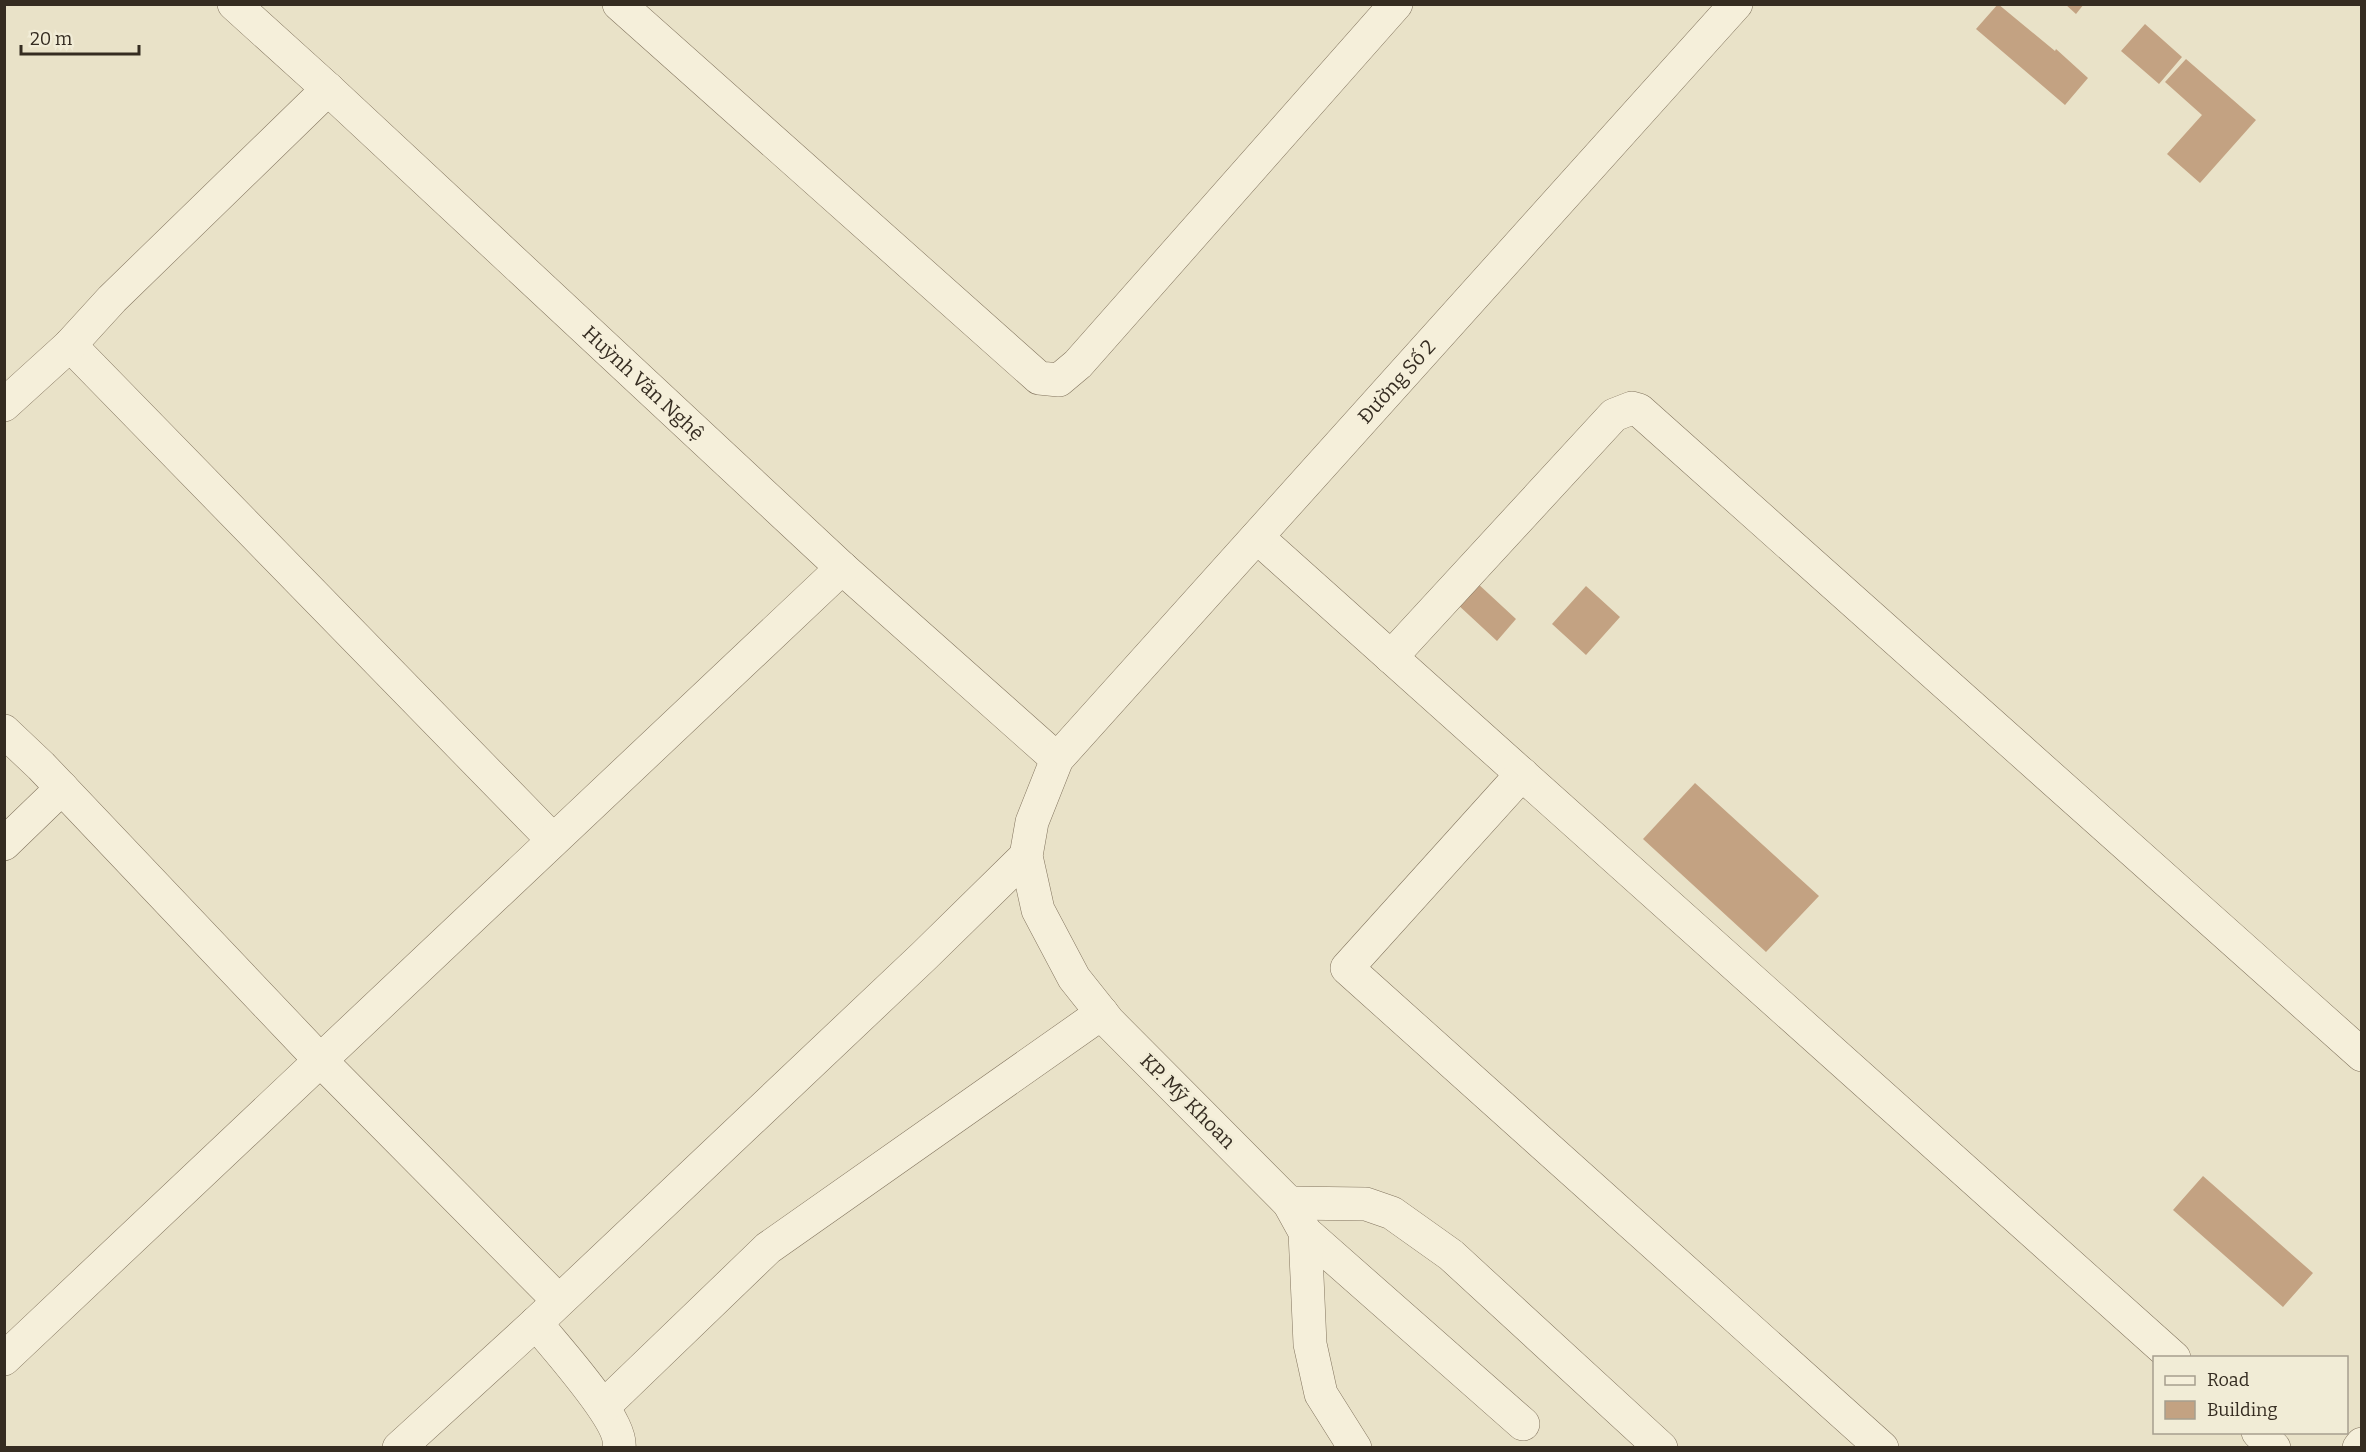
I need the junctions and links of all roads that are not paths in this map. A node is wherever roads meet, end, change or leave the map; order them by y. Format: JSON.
{"nodes":[{"id":1,"x":234,"y":4,"type":"edge"},
{"id":2,"x":619,"y":4,"type":"edge"},
{"id":3,"x":1395,"y":4,"type":"edge"},
{"id":4,"x":1736,"y":4,"type":"edge"},
{"id":5,"x":328,"y":88,"type":"junction"},
{"id":6,"x":70,"y":345,"type":"junction"},
{"id":7,"x":4,"y":405,"type":"edge"},
{"id":8,"x":1257,"y":537,"type":"junction"},
{"id":9,"x":842,"y":568,"type":"junction"},
{"id":10,"x":1390,"y":657,"type":"junction"},
{"id":11,"x":4,"y":731,"type":"edge"},
{"id":12,"x":1057,"y":759,"type":"junction"},
{"id":13,"x":1522,"y":774,"type":"junction"},
{"id":14,"x":62,"y":788,"type":"junction"},
{"id":15,"x":552,"y":840,"type":"junction"},
{"id":16,"x":4,"y":844,"type":"edge"},
{"id":17,"x":1026,"y":856,"type":"junction"},
{"id":18,"x":1102,"y":1013,"type":"junction"},
{"id":19,"x":2361,"y":1055,"type":"edge"},
{"id":20,"x":321,"y":1061,"type":"junction"},
{"id":21,"x":1289,"y":1203,"type":"junction"},
{"id":22,"x":1305,"y":1232,"type":"junction"},
{"id":23,"x":547,"y":1312,"type":"junction"},
{"id":24,"x":2172,"y":1356,"type":"edge"},
{"id":25,"x":4,"y":1359,"type":"edge"},
{"id":26,"x":603,"y":1406,"type":"junction"},
{"id":27,"x":1522,"y":1424,"type":"dead end"},
{"id":28,"x":2260,"y":1434,"type":"edge"},
{"id":29,"x":399,"y":1448,"type":"edge"},
{"id":30,"x":619,"y":1448,"type":"edge"},
{"id":31,"x":1355,"y":1448,"type":"edge"},
{"id":32,"x":1661,"y":1448,"type":"edge"},
{"id":33,"x":1882,"y":1448,"type":"edge"},
{"id":34,"x":2274,"y":1448,"type":"edge"}],
"edges":[{"from":1,"to":5,"type":"street","name":"Huỳnh Văn Nghệ"},
{"from":2,"to":3,"type":"street"},
{"from":4,"to":8,"type":"street","name":"Đường Số 2"},
{"from":5,"to":6,"type":"street"},
{"from":5,"to":9,"type":"street","name":"Huỳnh Văn Nghệ"},
{"from":6,"to":7,"type":"street"},
{"from":6,"to":15,"type":"street"},
{"from":8,"to":10,"type":"street"},
{"from":8,"to":12,"type":"street","name":"Đường Số 2"},
{"from":9,"to":12,"type":"street","name":"Huỳnh Văn Nghệ"},
{"from":9,"to":15,"type":"street"},
{"from":10,"to":13,"type":"street"},
{"from":10,"to":19,"type":"street"},
{"from":11,"to":14,"type":"street"},
{"from":12,"to":17,"type":"street","name":"KP. Mỹ Khoan"},
{"from":13,"to":24,"type":"street"},
{"from":13,"to":33,"type":"street"},
{"from":14,"to":16,"type":"street"},
{"from":14,"to":20,"type":"street"},
{"from":15,"to":20,"type":"street"},
{"from":17,"to":18,"type":"street","name":"KP. Mỹ Khoan"},
{"from":17,"to":23,"type":"street"},
{"from":18,"to":21,"type":"street","name":"KP. Mỹ Khoan"},
{"from":18,"to":26,"type":"street"},
{"from":20,"to":23,"type":"street"},
{"from":20,"to":25,"type":"street"},
{"from":21,"to":22,"type":"street","name":"KP. Mỹ Khoan"},
{"from":21,"to":32,"type":"street"},
{"from":22,"to":27,"type":"street"},
{"from":22,"to":31,"type":"street","name":"KP. Mỹ Khoan"},
{"from":23,"to":26,"type":"street"},
{"from":23,"to":29,"type":"street"},
{"from":26,"to":30,"type":"street"},
{"from":28,"to":34,"type":"street"}]}
